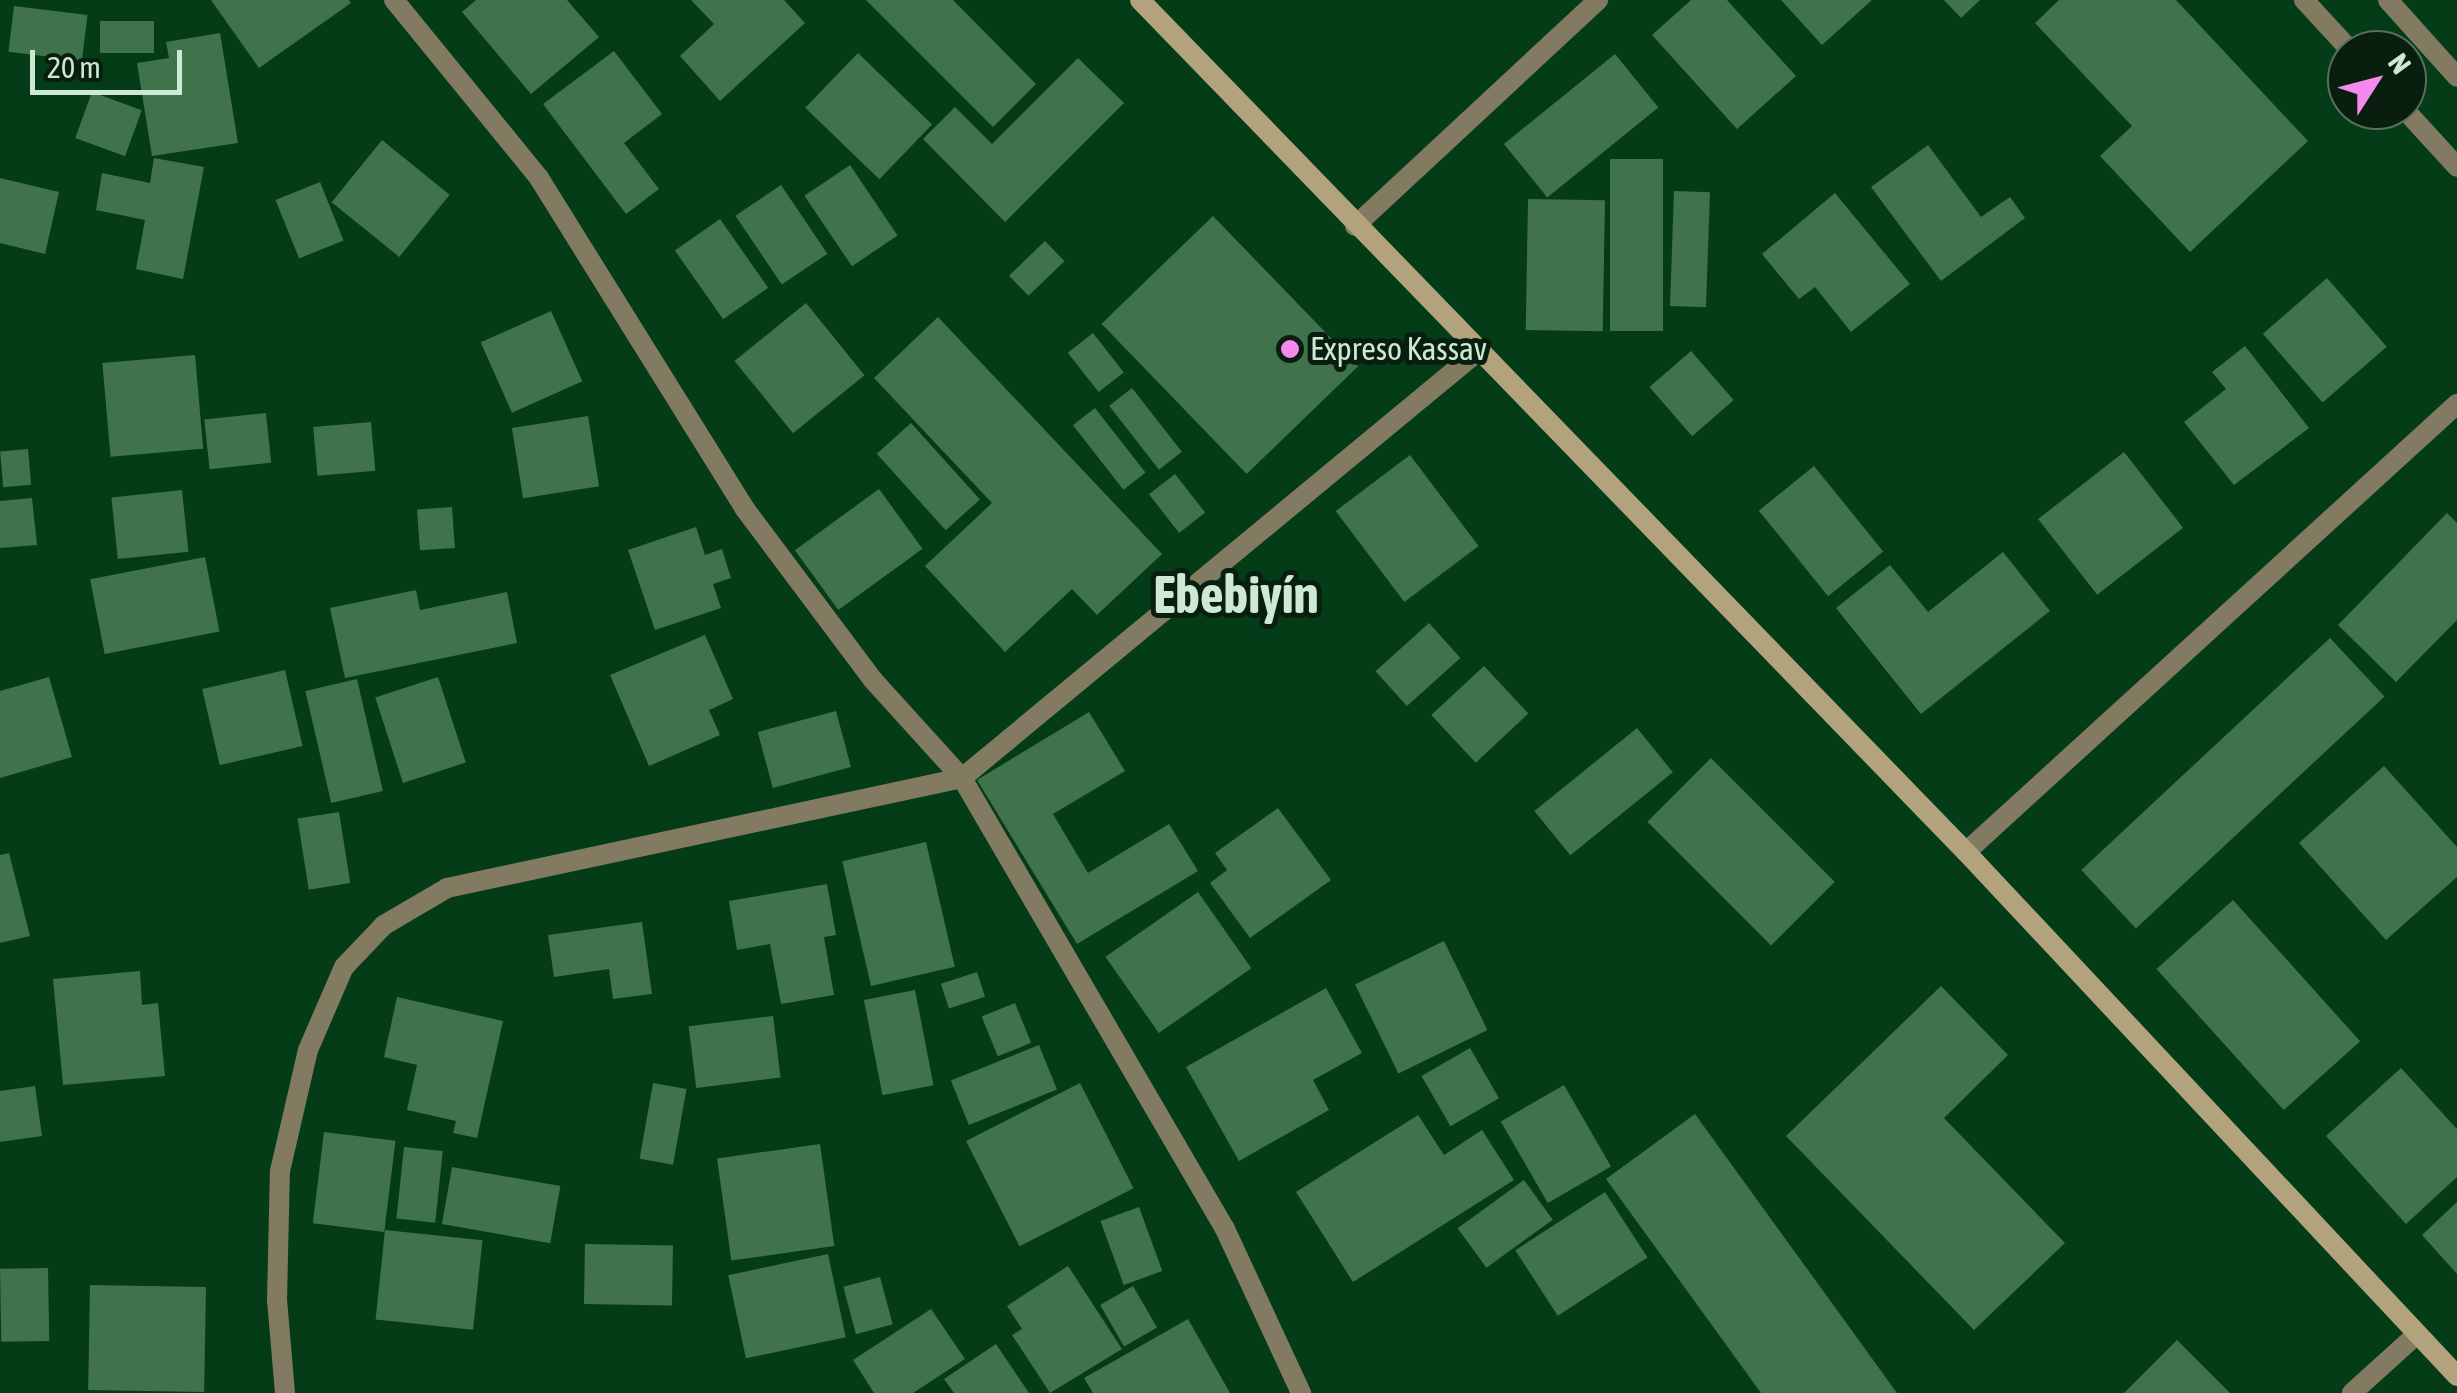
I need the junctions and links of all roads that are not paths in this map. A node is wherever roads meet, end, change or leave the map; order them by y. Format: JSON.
{"nodes":[{"id":1,"x":394,"y":0,"type":"edge"},
{"id":2,"x":1140,"y":0,"type":"edge"},
{"id":3,"x":1598,"y":0,"type":"edge"},
{"id":4,"x":2304,"y":0,"type":"edge"},
{"id":5,"x":2388,"y":0,"type":"edge"},
{"id":6,"x":2332,"y":30,"type":"edge"},
{"id":7,"x":2457,"y":77,"type":"edge"},
{"id":8,"x":2423,"y":130,"type":"edge"},
{"id":9,"x":2457,"y":167,"type":"edge"},
{"id":10,"x":1355,"y":226,"type":"junction"},
{"id":11,"x":1476,"y":353,"type":"junction"},
{"id":12,"x":2457,"y":404,"type":"edge"},
{"id":13,"x":962,"y":778,"type":"junction"},
{"id":14,"x":1966,"y":852,"type":"junction"},
{"id":15,"x":2417,"y":1334,"type":"junction"},
{"id":16,"x":2457,"y":1376,"type":"edge"},
{"id":17,"x":284,"y":1393,"type":"edge"},
{"id":18,"x":1300,"y":1393,"type":"edge"},
{"id":19,"x":2352,"y":1393,"type":"edge"}],
"edges":[{"from":1,"to":13,"type":"street"},
{"from":2,"to":10,"type":"street"},
{"from":3,"to":10,"type":"street"},
{"from":4,"to":6,"type":"street"},
{"from":5,"to":7,"type":"street"},
{"from":8,"to":9,"type":"street"},
{"from":10,"to":11,"type":"street"},
{"from":11,"to":13,"type":"street"},
{"from":11,"to":14,"type":"street"},
{"from":12,"to":14,"type":"street"},
{"from":13,"to":17,"type":"street"},
{"from":13,"to":18,"type":"street"},
{"from":14,"to":15,"type":"street"},
{"from":15,"to":16,"type":"street"},
{"from":15,"to":19,"type":"street"}]}
